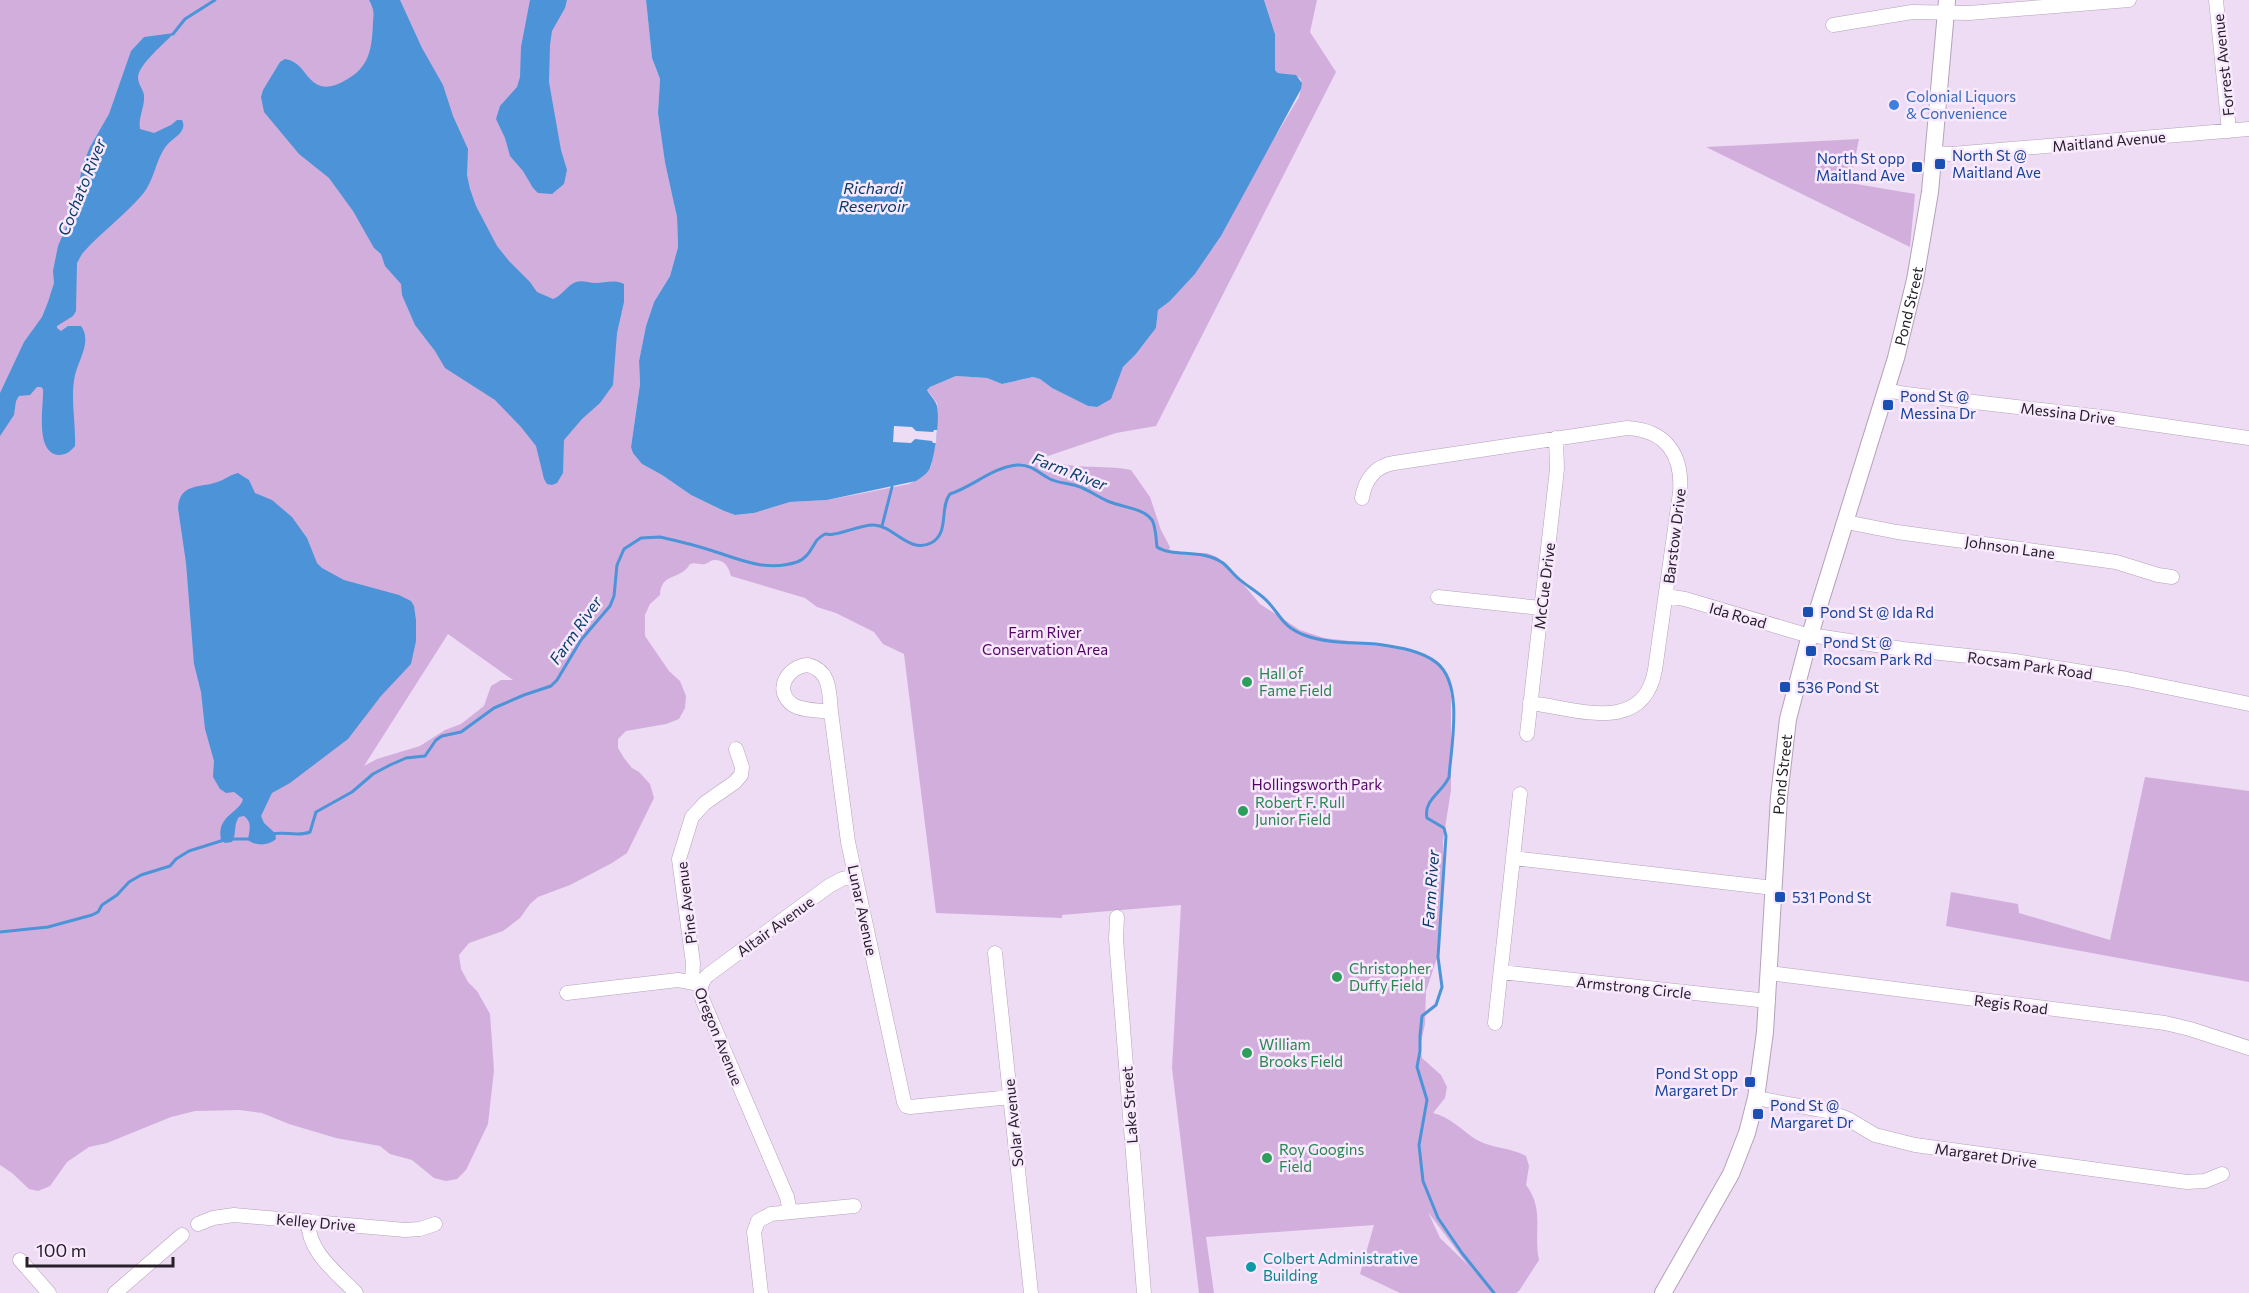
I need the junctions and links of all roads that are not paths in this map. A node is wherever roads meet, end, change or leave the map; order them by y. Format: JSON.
{"nodes":[{"id":1,"x":2129,"y":0,"type":"edge"},
{"id":2,"x":2216,"y":0,"type":"edge"},
{"id":3,"x":1947,"y":7,"type":"edge"},
{"id":4,"x":1833,"y":25,"type":"dead end"},
{"id":5,"x":2249,"y":129,"type":"edge"},
{"id":6,"x":2229,"y":130,"type":"junction"},
{"id":7,"x":1933,"y":153,"type":"junction"},
{"id":8,"x":1886,"y":390,"type":"junction"},
{"id":9,"x":1556,"y":438,"type":"junction"},
{"id":10,"x":2249,"y":438,"type":"edge"},
{"id":11,"x":1362,"y":498,"type":"dead end"},
{"id":12,"x":1846,"y":522,"type":"junction"},
{"id":13,"x":2172,"y":577,"type":"dead end"},
{"id":14,"x":1666,"y":596,"type":"junction"},
{"id":15,"x":1438,"y":597,"type":"dead end"},
{"id":16,"x":1541,"y":608,"type":"junction"},
{"id":17,"x":1810,"y":635,"type":"junction"},
{"id":18,"x":1530,"y":703,"type":"junction"},
{"id":19,"x":2249,"y":704,"type":"edge"},
{"id":20,"x":831,"y":712,"type":"dead end"},
{"id":21,"x":1527,"y":734,"type":"dead end"},
{"id":22,"x":736,"y":749,"type":"dead end"},
{"id":23,"x":1520,"y":794,"type":"dead end"},
{"id":24,"x":1513,"y":858,"type":"junction"},
{"id":25,"x":855,"y":876,"type":"junction"},
{"id":26,"x":1774,"y":888,"type":"junction"},
{"id":27,"x":1117,"y":917,"type":"dead end"},
{"id":28,"x":995,"y":953,"type":"dead end"},
{"id":29,"x":1501,"y":972,"type":"junction"},
{"id":30,"x":1769,"y":973,"type":"junction"},
{"id":31,"x":697,"y":983,"type":"junction"},
{"id":32,"x":567,"y":993,"type":"dead end"},
{"id":33,"x":1768,"y":1001,"type":"junction"},
{"id":34,"x":1496,"y":1023,"type":"dead end"},
{"id":35,"x":2249,"y":1048,"type":"edge"},
{"id":36,"x":1011,"y":1097,"type":"junction"},
{"id":37,"x":1756,"y":1098,"type":"junction"},
{"id":38,"x":2222,"y":1174,"type":"dead end"},
{"id":39,"x":854,"y":1206,"type":"dead end"},
{"id":40,"x":790,"y":1212,"type":"junction"},
{"id":41,"x":308,"y":1221,"type":"junction"},
{"id":42,"x":198,"y":1224,"type":"dead end"},
{"id":43,"x":435,"y":1224,"type":"dead end"},
{"id":44,"x":182,"y":1235,"type":"dead end"},
{"id":45,"x":20,"y":1260,"type":"dead end"},
{"id":46,"x":49,"y":1293,"type":"edge"},
{"id":47,"x":115,"y":1293,"type":"edge"},
{"id":48,"x":356,"y":1293,"type":"edge"},
{"id":49,"x":761,"y":1293,"type":"edge"},
{"id":50,"x":1031,"y":1293,"type":"edge"},
{"id":51,"x":1144,"y":1293,"type":"edge"},
{"id":52,"x":1663,"y":1293,"type":"edge"}],
"edges":[{"from":1,"to":3,"type":"street"},
{"from":2,"to":6,"type":"street","name":"Forrest Avenue"},
{"from":3,"to":4,"type":"street"},
{"from":3,"to":7,"type":"main road","name":"Pond Street"},
{"from":5,"to":6,"type":"street","name":"Maitland Avenue"},
{"from":6,"to":7,"type":"street","name":"Maitland Avenue"},
{"from":7,"to":8,"type":"main road","name":"Pond Street"},
{"from":8,"to":10,"type":"street","name":"Messina Drive"},
{"from":8,"to":12,"type":"main road","name":"Pond Street"},
{"from":9,"to":11,"type":"street","name":"Barstow Drive"},
{"from":9,"to":14,"type":"street","name":"Barstow Drive"},
{"from":9,"to":16,"type":"street","name":"McCue Drive"},
{"from":12,"to":13,"type":"street","name":"Johnson Lane"},
{"from":12,"to":17,"type":"main road","name":"Pond Street"},
{"from":14,"to":17,"type":"street","name":"Ida Road"},
{"from":14,"to":18,"type":"street","name":"Barstow Drive"},
{"from":15,"to":16,"type":"street"},
{"from":16,"to":18,"type":"street","name":"McCue Drive"},
{"from":17,"to":19,"type":"street","name":"Rocsam Park Road"},
{"from":17,"to":26,"type":"main road","name":"Pond Street"},
{"from":18,"to":21,"type":"street","name":"McCue Drive"},
{"from":20,"to":25,"type":"street","name":"Lunar Avenue"},
{"from":22,"to":31,"type":"street","name":"Pine Avenue"},
{"from":23,"to":24,"type":"street"},
{"from":24,"to":26,"type":"street"},
{"from":24,"to":29,"type":"street"},
{"from":25,"to":31,"type":"street","name":"Altair Avenue"},
{"from":25,"to":36,"type":"street","name":"Lunar Avenue"},
{"from":26,"to":30,"type":"main road","name":"Pond Street"},
{"from":27,"to":51,"type":"street","name":"Lake Street"},
{"from":28,"to":36,"type":"street","name":"Solar Avenue"},
{"from":29,"to":33,"type":"street","name":"Armstrong Circle"},
{"from":29,"to":34,"type":"street"},
{"from":30,"to":33,"type":"main road","name":"Pond Street"},
{"from":30,"to":35,"type":"street","name":"Regis Road"},
{"from":31,"to":32,"type":"street","name":"Oregon Avenue"},
{"from":31,"to":40,"type":"street","name":"Oregon Avenue"},
{"from":33,"to":37,"type":"main road","name":"Pond Street"},
{"from":36,"to":50,"type":"street","name":"Solar Avenue"},
{"from":37,"to":38,"type":"street","name":"Margaret Drive"},
{"from":37,"to":52,"type":"main road","name":"Pond Street"},
{"from":39,"to":40,"type":"street"},
{"from":40,"to":49,"type":"street"},
{"from":41,"to":42,"type":"street","name":"Kelley Drive"},
{"from":41,"to":43,"type":"street","name":"Kelley Drive"},
{"from":41,"to":48,"type":"street"},
{"from":44,"to":47,"type":"street"},
{"from":45,"to":46,"type":"street"}]}
